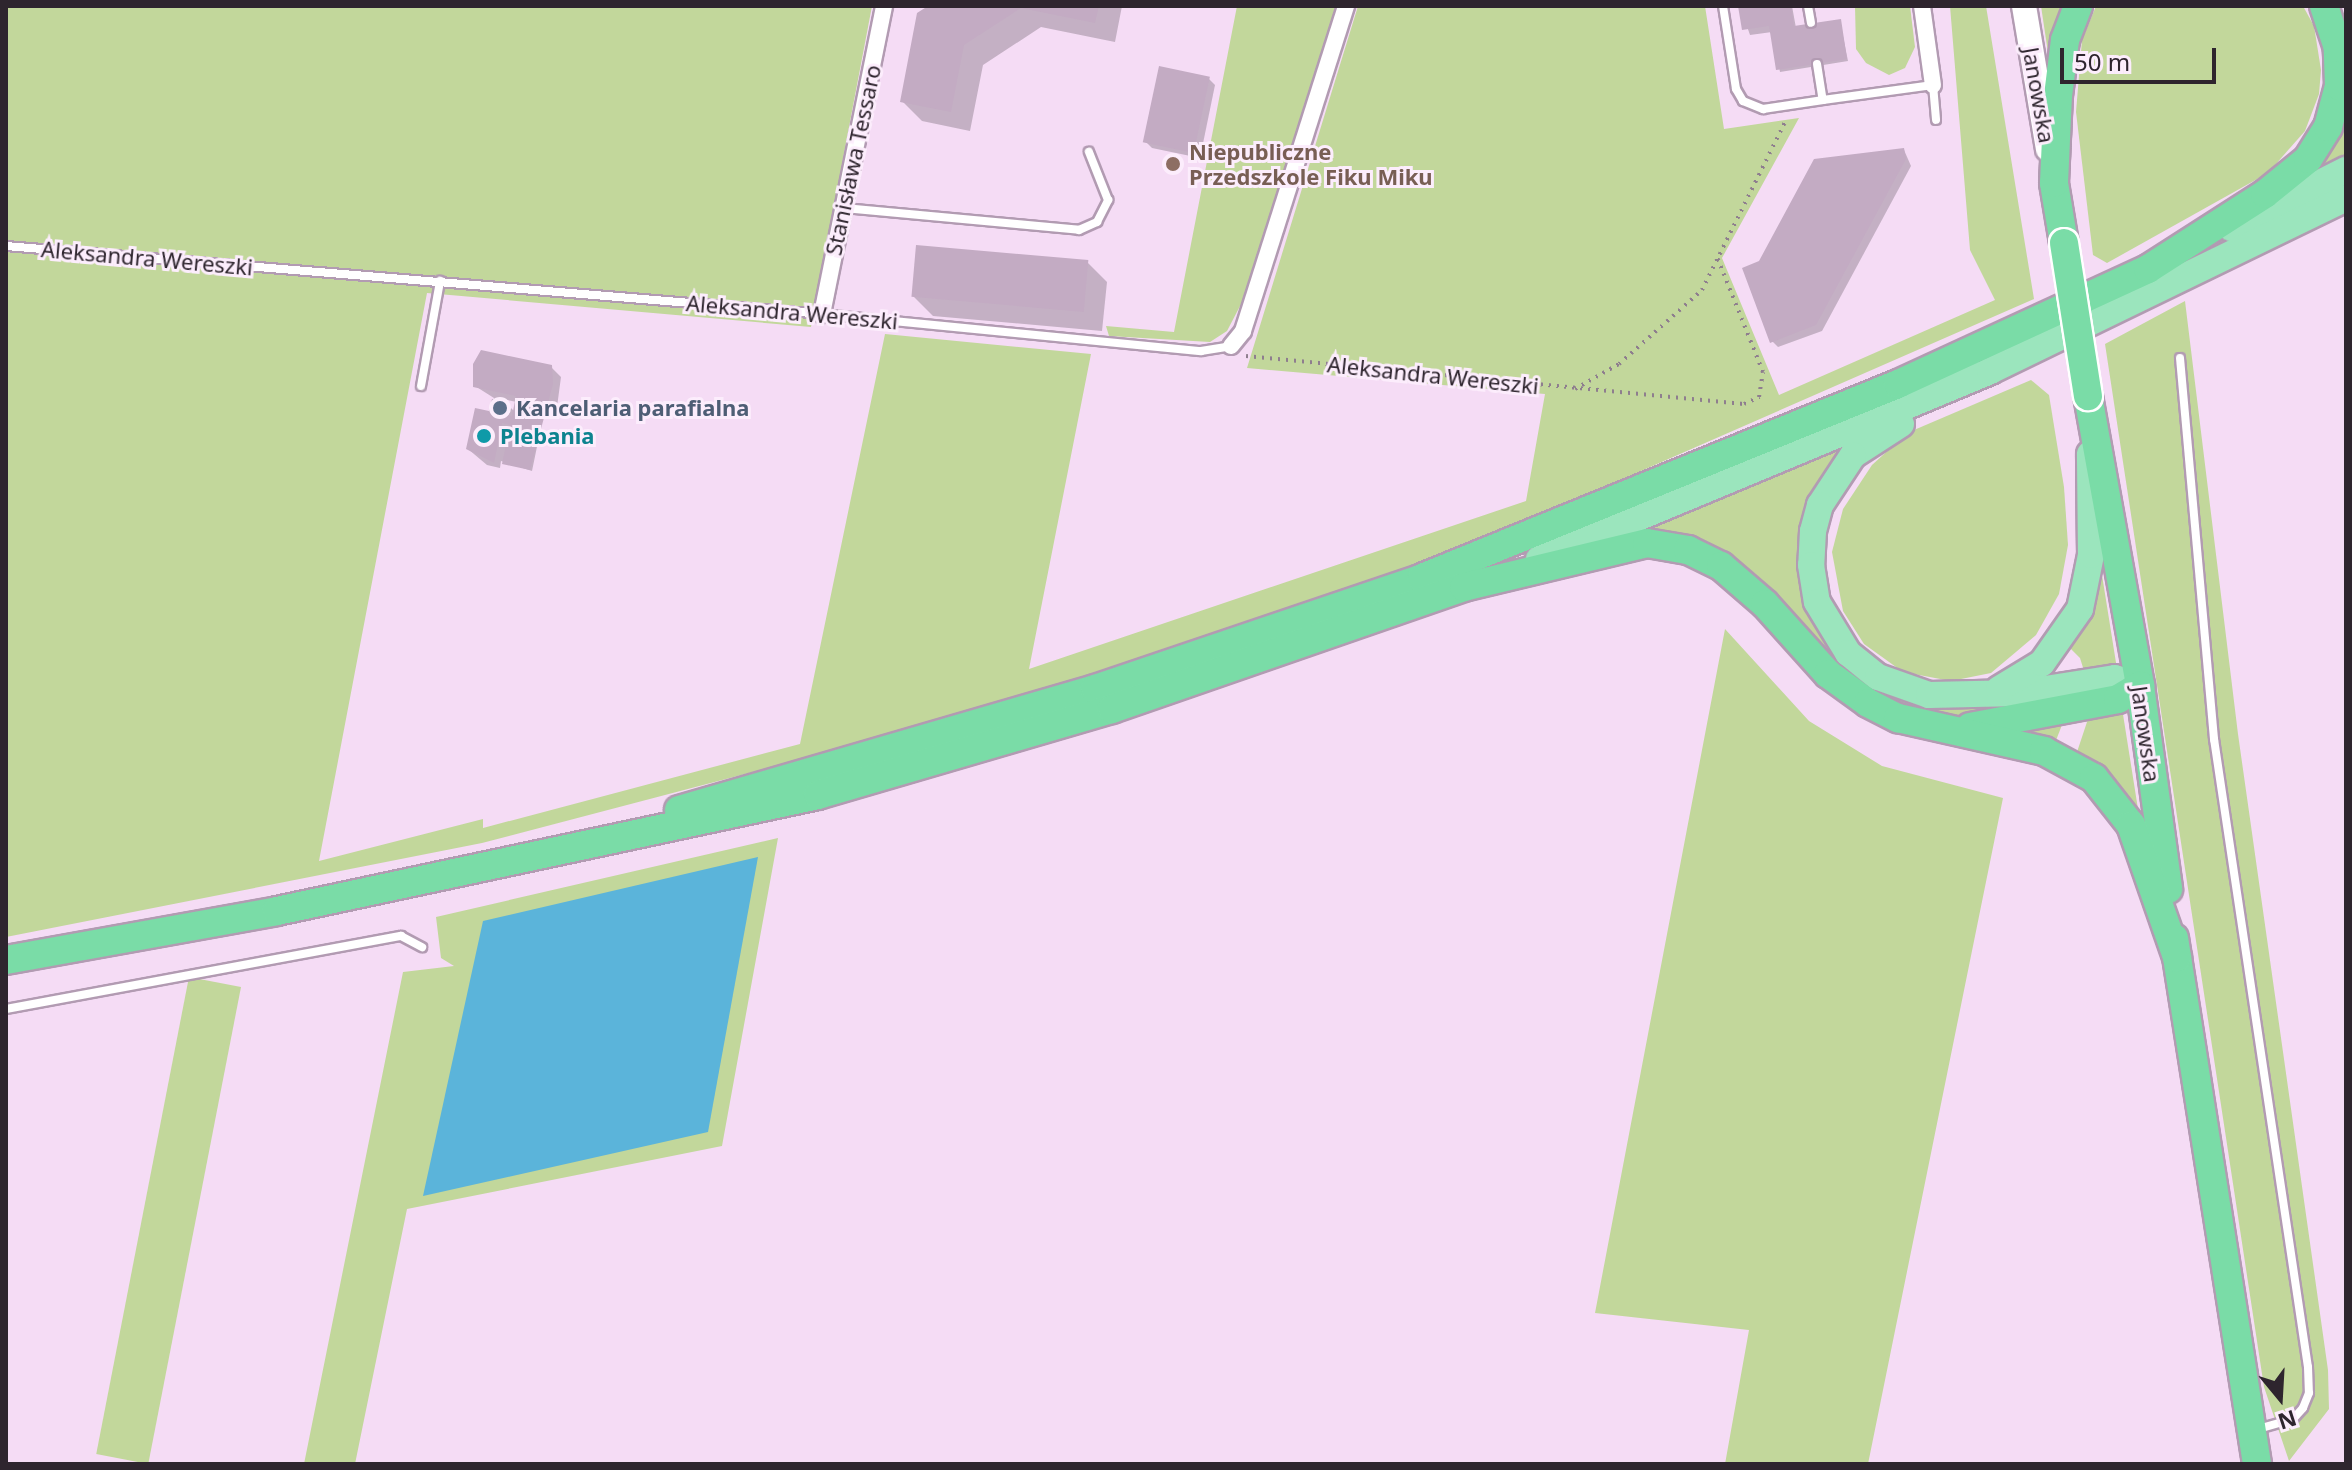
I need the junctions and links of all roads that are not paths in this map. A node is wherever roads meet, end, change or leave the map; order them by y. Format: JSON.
{"nodes":[{"id":1,"x":884,"y":6,"type":"edge"},
{"id":2,"x":1346,"y":6,"type":"edge"},
{"id":3,"x":1723,"y":6,"type":"edge"},
{"id":4,"x":1808,"y":6,"type":"edge"},
{"id":5,"x":1922,"y":6,"type":"edge"},
{"id":6,"x":2024,"y":6,"type":"edge"},
{"id":7,"x":2078,"y":6,"type":"edge"},
{"id":8,"x":2324,"y":6,"type":"edge"},
{"id":9,"x":1811,"y":23,"type":"dead end"},
{"id":10,"x":1817,"y":64,"type":"dead end"},
{"id":11,"x":1933,"y":85,"type":"junction"},
{"id":12,"x":1823,"y":100,"type":"junction"},
{"id":13,"x":1936,"y":120,"type":"dead end"},
{"id":14,"x":1089,"y":152,"type":"dead end"},
{"id":15,"x":2346,"y":170,"type":"edge"},
{"id":16,"x":2054,"y":183,"type":"junction"},
{"id":17,"x":2346,"y":198,"type":"edge"},
{"id":18,"x":844,"y":208,"type":"junction"},
{"id":19,"x":6,"y":246,"type":"edge"},
{"id":20,"x":2148,"y":269,"type":"junction"},
{"id":21,"x":440,"y":281,"type":"junction"},
{"id":22,"x":822,"y":314,"type":"junction"},
{"id":23,"x":1231,"y":346,"type":"joint"},
{"id":24,"x":2180,"y":358,"type":"dead end"},
{"id":25,"x":1990,"y":371,"type":"junction"},
{"id":26,"x":421,"y":386,"type":"dead end"},
{"id":27,"x":2088,"y":396,"type":"junction"},
{"id":28,"x":1464,"y":587,"type":"junction"},
{"id":29,"x":2140,"y":686,"type":"junction"},
{"id":30,"x":1985,"y":696,"type":"junction"},
{"id":31,"x":1957,"y":729,"type":"junction"},
{"id":32,"x":560,"y":849,"type":"junction"},
{"id":33,"x":422,"y":947,"type":"dead end"},
{"id":34,"x":2177,"y":957,"type":"junction"},
{"id":35,"x":6,"y":960,"type":"edge"},
{"id":36,"x":6,"y":1009,"type":"edge"},
{"id":37,"x":2252,"y":1430,"type":"junction"},
{"id":38,"x":2257,"y":1464,"type":"edge"}],
"edges":[{"from":1,"to":18,"type":"street","name":"Stanisława Tessaro"},
{"from":2,"to":23,"type":"street"},
{"from":3,"to":12,"type":"lane"},
{"from":4,"to":9,"type":"lane"},
{"from":5,"to":11,"type":"street"},
{"from":6,"to":16,"type":"main road","name":"Janowska"},
{"from":7,"to":16,"type":"highway"},
{"from":8,"to":20,"type":"highway"},
{"from":10,"to":12,"type":"lane"},
{"from":11,"to":12,"type":"lane"},
{"from":11,"to":13,"type":"lane"},
{"from":14,"to":18,"type":"lane"},
{"from":15,"to":20,"type":"main road"},
{"from":16,"to":27,"type":"highway","name":"Janowska","bridge":true},
{"from":17,"to":25,"type":"main road"},
{"from":18,"to":22,"type":"street","name":"Stanisława Tessaro"},
{"from":19,"to":21,"type":"lane","name":"Aleksandra Wereszki"},
{"from":20,"to":32,"type":"highway"},
{"from":21,"to":22,"type":"lane","name":"Aleksandra Wereszki"},
{"from":21,"to":26,"type":"lane"},
{"from":22,"to":23,"type":"lane","name":"Aleksandra Wereszki"},
{"from":24,"to":37,"type":"lane"},
{"from":25,"to":28,"type":"main road"},
{"from":25,"to":30,"type":"main road"},
{"from":27,"to":29,"type":"highway","name":"Janowska"},
{"from":27,"to":30,"type":"main road"},
{"from":28,"to":31,"type":"highway"},
{"from":28,"to":32,"type":"highway"},
{"from":29,"to":30,"type":"main road"},
{"from":29,"to":31,"type":"highway"},
{"from":29,"to":34,"type":"highway","name":"Janowska"},
{"from":31,"to":34,"type":"highway"},
{"from":32,"to":35,"type":"highway"},
{"from":33,"to":36,"type":"lane"},
{"from":34,"to":37,"type":"highway","name":"Janowska"},
{"from":37,"to":38,"type":"highway","name":"Janowska"}]}
